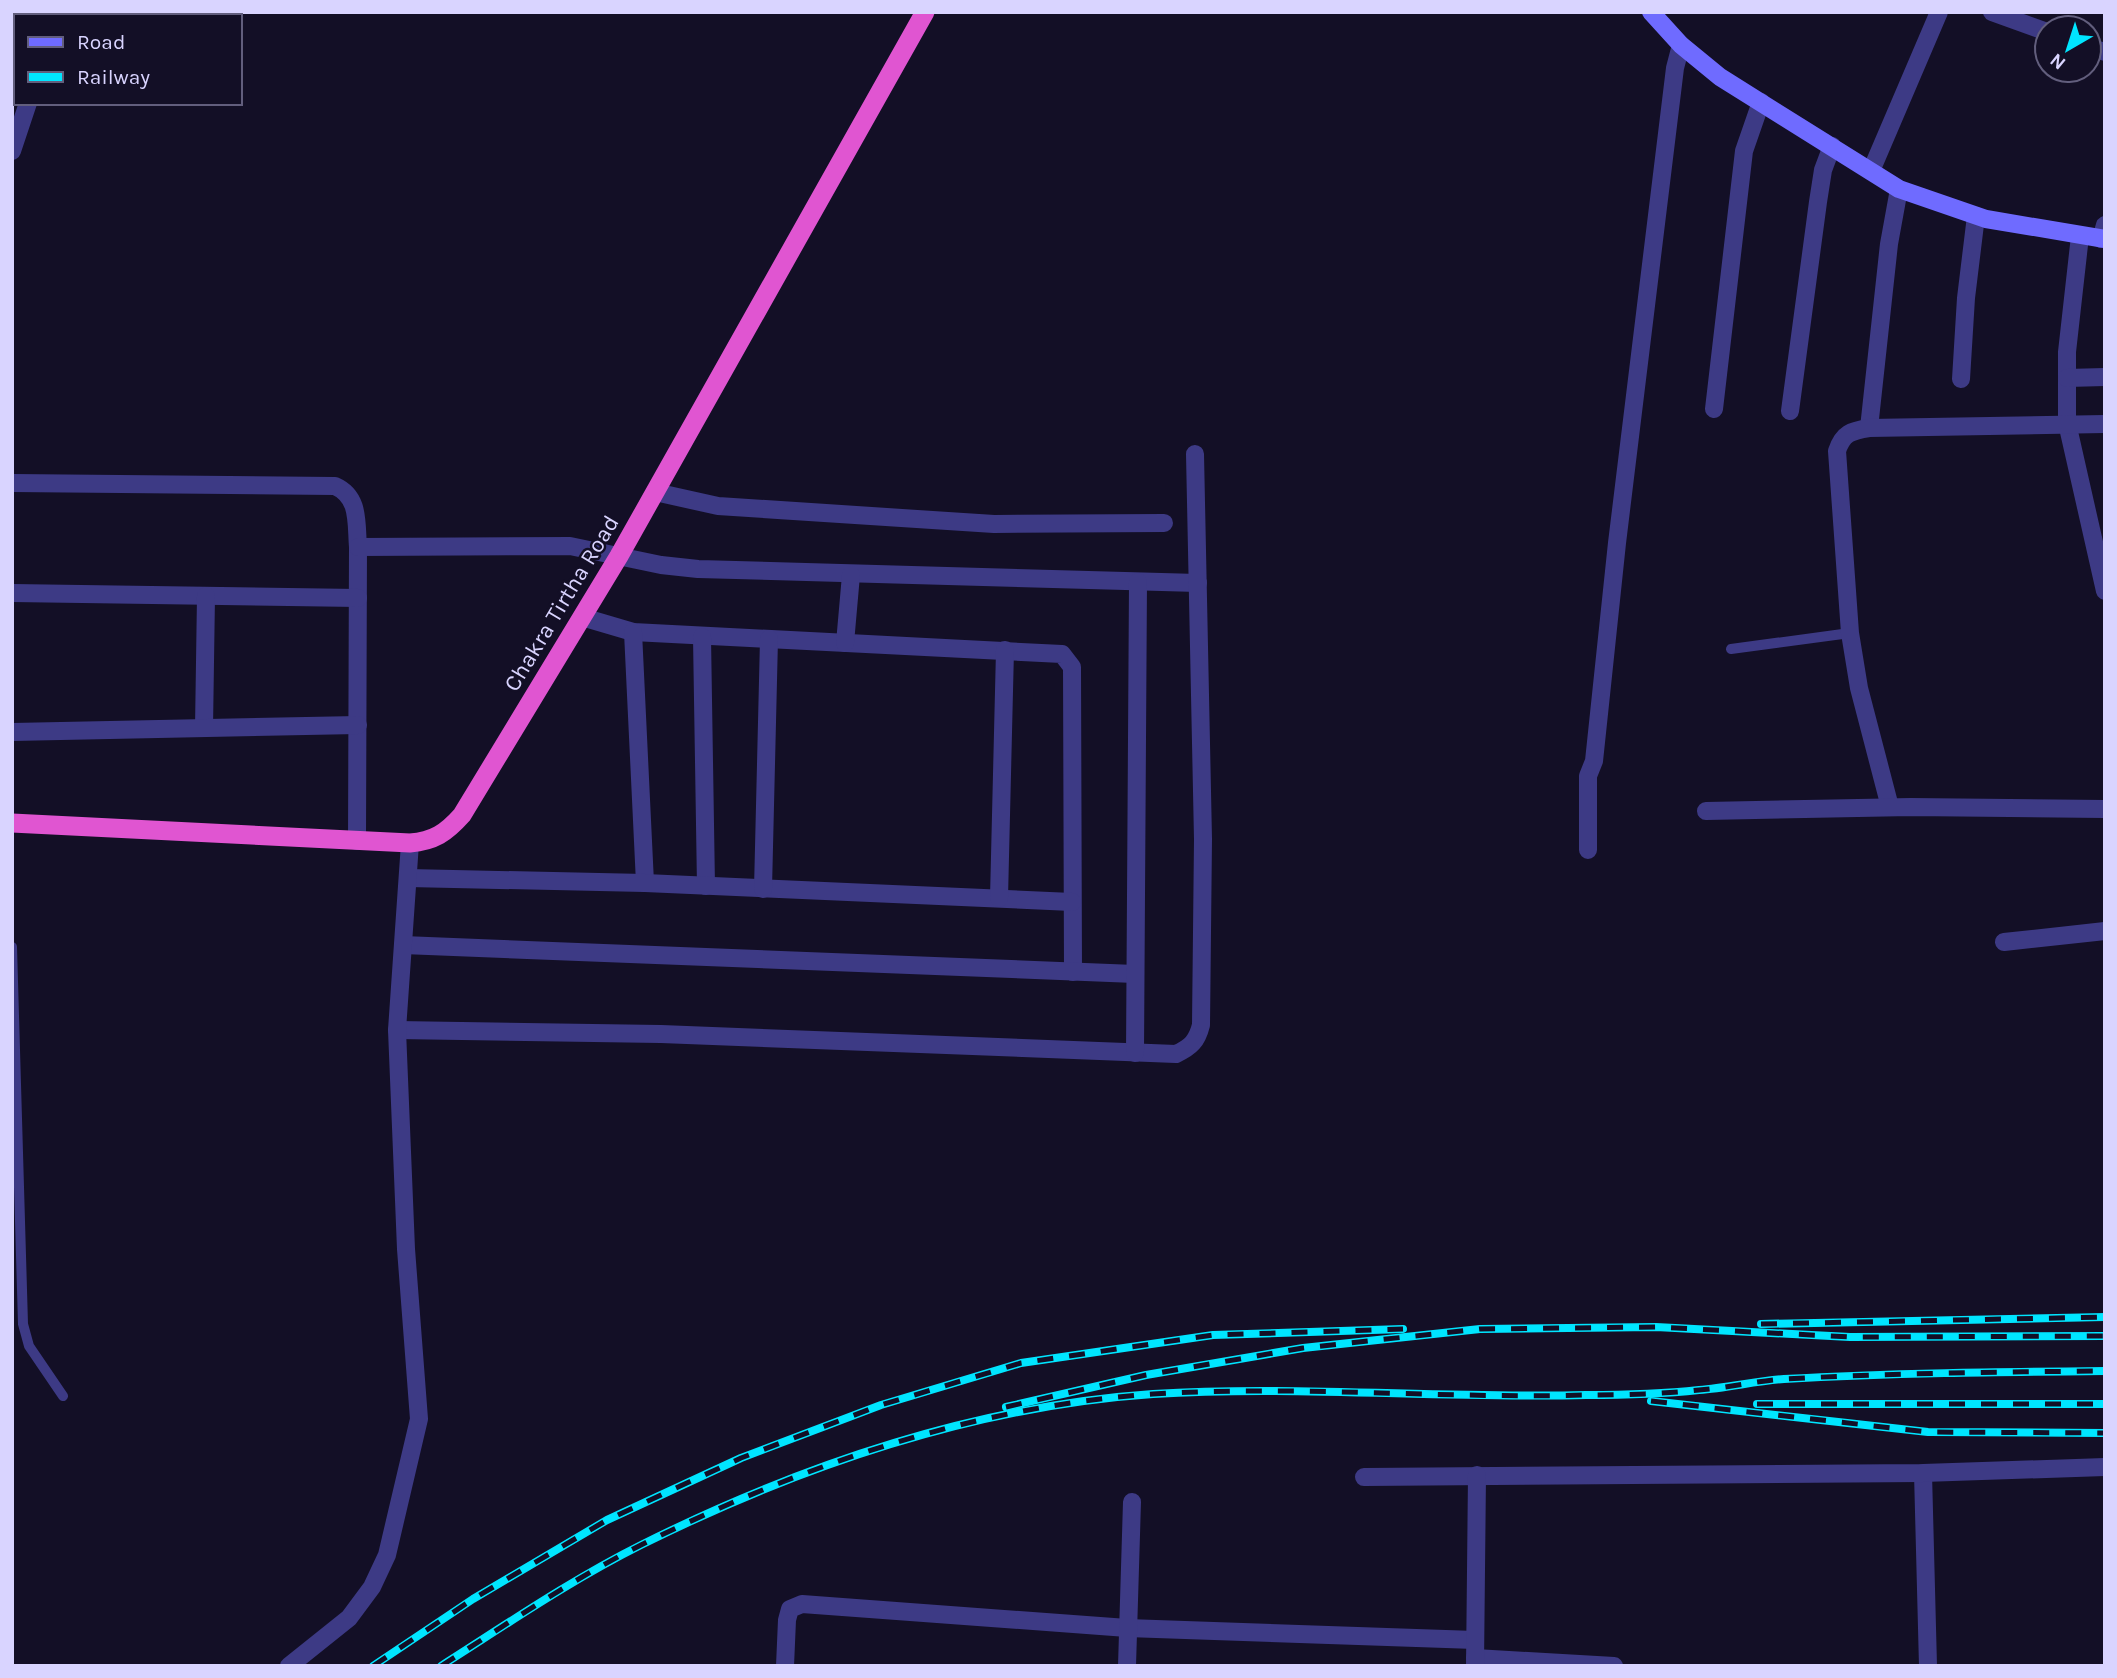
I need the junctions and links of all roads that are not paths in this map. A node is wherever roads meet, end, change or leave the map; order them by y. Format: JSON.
{"nodes":[{"id":1,"x":925,"y":12,"type":"edge"},
{"id":2,"x":1651,"y":12,"type":"edge"},
{"id":3,"x":1939,"y":12,"type":"edge"},
{"id":4,"x":1992,"y":12,"type":"edge"},
{"id":5,"x":2033,"y":27,"type":"edge"},
{"id":6,"x":1681,"y":45,"type":"junction"},
{"id":7,"x":1761,"y":102,"type":"junction"},
{"id":8,"x":27,"y":105,"type":"edge"},
{"id":9,"x":1832,"y":146,"type":"junction"},
{"id":10,"x":12,"y":151,"type":"edge"},
{"id":11,"x":1871,"y":171,"type":"junction"},
{"id":12,"x":1899,"y":189,"type":"junction"},
{"id":13,"x":1976,"y":216,"type":"junction"},
{"id":14,"x":2103,"y":234,"type":"edge"},
{"id":15,"x":2080,"y":236,"type":"junction"},
{"id":16,"x":2105,"y":377,"type":"edge"},
{"id":17,"x":2067,"y":378,"type":"junction"},
{"id":18,"x":1961,"y":379,"type":"dead end"},
{"id":19,"x":1714,"y":409,"type":"dead end"},
{"id":20,"x":1790,"y":411,"type":"dead end"},
{"id":21,"x":2067,"y":423,"type":"junction"},
{"id":22,"x":2105,"y":424,"type":"edge"},
{"id":23,"x":1869,"y":428,"type":"junction"},
{"id":24,"x":1195,"y":454,"type":"dead end"},
{"id":25,"x":12,"y":483,"type":"edge"},
{"id":26,"x":655,"y":492,"type":"junction"},
{"id":27,"x":1164,"y":523,"type":"dead end"},
{"id":28,"x":358,"y":547,"type":"junction"},
{"id":29,"x":619,"y":556,"type":"junction"},
{"id":30,"x":851,"y":575,"type":"junction"},
{"id":31,"x":1138,"y":582,"type":"junction"},
{"id":32,"x":1198,"y":583,"type":"junction"},
{"id":33,"x":2105,"y":591,"type":"edge"},
{"id":34,"x":12,"y":593,"type":"edge"},
{"id":35,"x":206,"y":596,"type":"junction"},
{"id":36,"x":358,"y":598,"type":"junction"},
{"id":37,"x":582,"y":617,"type":"junction"},
{"id":38,"x":633,"y":632,"type":"junction"},
{"id":39,"x":1850,"y":632,"type":"junction"},
{"id":40,"x":702,"y":637,"type":"junction"},
{"id":41,"x":769,"y":639,"type":"junction"},
{"id":42,"x":845,"y":643,"type":"junction"},
{"id":43,"x":1731,"y":649,"type":"dead end"},
{"id":44,"x":1005,"y":650,"type":"junction"},
{"id":45,"x":358,"y":725,"type":"junction"},
{"id":46,"x":204,"y":728,"type":"junction"},
{"id":47,"x":12,"y":732,"type":"edge"},
{"id":48,"x":1890,"y":807,"type":"junction"},
{"id":49,"x":2105,"y":808,"type":"edge"},
{"id":50,"x":1706,"y":811,"type":"dead end"},
{"id":51,"x":12,"y":823,"type":"edge"},
{"id":52,"x":357,"y":841,"type":"junction"},
{"id":53,"x":410,"y":844,"type":"junction"},
{"id":54,"x":1588,"y":850,"type":"dead end"},
{"id":55,"x":408,"y":878,"type":"junction"},
{"id":56,"x":645,"y":883,"type":"junction"},
{"id":57,"x":706,"y":886,"type":"junction"},
{"id":58,"x":763,"y":888,"type":"junction"},
{"id":59,"x":999,"y":898,"type":"junction"},
{"id":60,"x":1072,"y":902,"type":"junction"},
{"id":61,"x":2105,"y":931,"type":"edge"},
{"id":62,"x":2004,"y":942,"type":"dead end"},
{"id":63,"x":403,"y":945,"type":"junction"},
{"id":64,"x":12,"y":947,"type":"edge"},
{"id":65,"x":1073,"y":971,"type":"junction"},
{"id":66,"x":1135,"y":974,"type":"junction"},
{"id":67,"x":397,"y":1030,"type":"junction"},
{"id":68,"x":1135,"y":1052,"type":"junction"},
{"id":69,"x":63,"y":1396,"type":"dead end"},
{"id":70,"x":2105,"y":1467,"type":"edge"},
{"id":71,"x":1923,"y":1474,"type":"junction"},
{"id":72,"x":1477,"y":1475,"type":"junction"},
{"id":73,"x":1364,"y":1477,"type":"dead end"},
{"id":74,"x":1132,"y":1502,"type":"dead end"},
{"id":75,"x":1127,"y":1628,"type":"junction"},
{"id":76,"x":1475,"y":1640,"type":"junction"},
{"id":77,"x":1475,"y":1662,"type":"edge"},
{"id":78,"x":289,"y":1666,"type":"edge"},
{"id":79,"x":785,"y":1666,"type":"edge"},
{"id":80,"x":1127,"y":1666,"type":"edge"},
{"id":81,"x":1614,"y":1666,"type":"edge"},
{"id":82,"x":1928,"y":1666,"type":"edge"}],
"edges":[{"from":1,"to":26,"type":"highway","name":"Chakra Tirtha Road"},
{"from":2,"to":6,"type":"main road"},
{"from":3,"to":11,"type":"street"},
{"from":4,"to":5,"type":"street"},
{"from":6,"to":7,"type":"main road"},
{"from":6,"to":54,"type":"street"},
{"from":7,"to":9,"type":"main road"},
{"from":7,"to":19,"type":"street"},
{"from":8,"to":10,"type":"street"},
{"from":9,"to":11,"type":"main road"},
{"from":9,"to":20,"type":"street"},
{"from":11,"to":12,"type":"main road"},
{"from":12,"to":13,"type":"main road"},
{"from":12,"to":23,"type":"street"},
{"from":13,"to":15,"type":"main road"},
{"from":13,"to":18,"type":"street"},
{"from":14,"to":15,"type":"main road"},
{"from":15,"to":17,"type":"street"},
{"from":16,"to":17,"type":"street"},
{"from":17,"to":21,"type":"street"},
{"from":21,"to":22,"type":"street"},
{"from":21,"to":23,"type":"street"},
{"from":21,"to":33,"type":"street"},
{"from":23,"to":39,"type":"street"},
{"from":24,"to":32,"type":"street"},
{"from":25,"to":28,"type":"street"},
{"from":26,"to":27,"type":"street"},
{"from":26,"to":29,"type":"highway","name":"Chakra Tirtha Road"},
{"from":28,"to":29,"type":"street"},
{"from":28,"to":36,"type":"street"},
{"from":29,"to":30,"type":"street"},
{"from":29,"to":37,"type":"highway","name":"Chakra Tirtha Road"},
{"from":30,"to":31,"type":"street"},
{"from":30,"to":42,"type":"street"},
{"from":31,"to":32,"type":"street"},
{"from":31,"to":66,"type":"street"},
{"from":32,"to":68,"type":"street"},
{"from":34,"to":35,"type":"street"},
{"from":35,"to":36,"type":"street"},
{"from":35,"to":46,"type":"street"},
{"from":36,"to":45,"type":"street"},
{"from":37,"to":38,"type":"street"},
{"from":37,"to":53,"type":"highway","name":"Chakra Tirtha Road"},
{"from":38,"to":40,"type":"street"},
{"from":38,"to":56,"type":"street"},
{"from":39,"to":43,"type":"lane"},
{"from":39,"to":48,"type":"street"},
{"from":40,"to":41,"type":"street"},
{"from":40,"to":57,"type":"street"},
{"from":41,"to":42,"type":"street"},
{"from":41,"to":58,"type":"street"},
{"from":42,"to":44,"type":"street"},
{"from":44,"to":59,"type":"street"},
{"from":44,"to":60,"type":"street"},
{"from":45,"to":46,"type":"street"},
{"from":45,"to":52,"type":"street"},
{"from":46,"to":47,"type":"street"},
{"from":48,"to":49,"type":"street"},
{"from":48,"to":50,"type":"street"},
{"from":51,"to":52,"type":"highway","name":"Chakra Tirtha Road"},
{"from":52,"to":53,"type":"highway","name":"Chakra Tirtha Road"},
{"from":53,"to":55,"type":"street"},
{"from":55,"to":56,"type":"street"},
{"from":55,"to":63,"type":"street"},
{"from":56,"to":57,"type":"street"},
{"from":57,"to":58,"type":"street"},
{"from":58,"to":59,"type":"street"},
{"from":59,"to":60,"type":"street"},
{"from":60,"to":65,"type":"street"},
{"from":61,"to":62,"type":"street"},
{"from":63,"to":65,"type":"street"},
{"from":63,"to":67,"type":"street"},
{"from":64,"to":69,"type":"lane"},
{"from":65,"to":66,"type":"street"},
{"from":66,"to":68,"type":"street"},
{"from":67,"to":68,"type":"street"},
{"from":67,"to":78,"type":"street"},
{"from":70,"to":71,"type":"street"},
{"from":71,"to":72,"type":"street"},
{"from":71,"to":82,"type":"street"},
{"from":72,"to":73,"type":"street"},
{"from":72,"to":76,"type":"street"},
{"from":74,"to":75,"type":"street"},
{"from":75,"to":76,"type":"street"},
{"from":75,"to":79,"type":"street"},
{"from":75,"to":80,"type":"street"},
{"from":76,"to":77,"type":"street"},
{"from":77,"to":81,"type":"street"}]}
